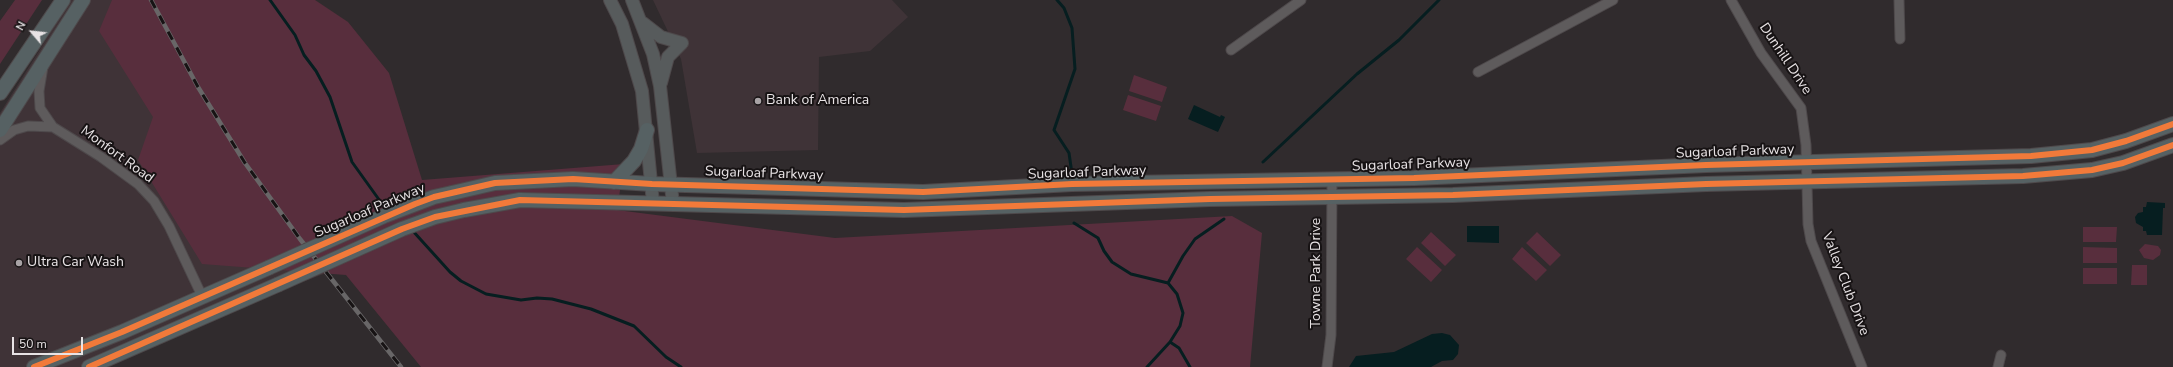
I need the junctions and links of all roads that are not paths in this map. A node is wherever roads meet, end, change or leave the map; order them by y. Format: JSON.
{"nodes":[{"id":1,"x":63,"y":0,"type":"edge"},
{"id":2,"x":83,"y":0,"type":"edge"},
{"id":3,"x":610,"y":0,"type":"edge"},
{"id":4,"x":632,"y":0,"type":"edge"},
{"id":5,"x":1302,"y":0,"type":"edge"},
{"id":6,"x":1613,"y":0,"type":"edge"},
{"id":7,"x":1731,"y":0,"type":"edge"},
{"id":8,"x":1899,"y":0,"type":"edge"},
{"id":9,"x":641,"y":22,"type":"junction"},
{"id":10,"x":1900,"y":39,"type":"dead end"},
{"id":11,"x":1231,"y":50,"type":"dead end"},
{"id":12,"x":45,"y":58,"type":"junction"},
{"id":13,"x":1478,"y":72,"type":"dead end"},
{"id":14,"x":660,"y":86,"type":"junction"},
{"id":15,"x":0,"y":93,"type":"edge"},
{"id":16,"x":2173,"y":124,"type":"edge"},
{"id":17,"x":53,"y":128,"type":"junction"},
{"id":18,"x":0,"y":130,"type":"edge"},
{"id":19,"x":646,"y":130,"type":"junction"},
{"id":20,"x":0,"y":140,"type":"edge"},
{"id":21,"x":2173,"y":145,"type":"edge"},
{"id":22,"x":1806,"y":162,"type":"junction"},
{"id":23,"x":1332,"y":179,"type":"junction"},
{"id":24,"x":614,"y":182,"type":"junction"},
{"id":25,"x":1806,"y":183,"type":"junction"},
{"id":26,"x":652,"y":184,"type":"junction"},
{"id":27,"x":672,"y":184,"type":"junction"},
{"id":28,"x":1332,"y":198,"type":"junction"},
{"id":29,"x":653,"y":203,"type":"junction"},
{"id":30,"x":673,"y":204,"type":"junction"},
{"id":31,"x":202,"y":296,"type":"junction"},
{"id":32,"x":2002,"y":355,"type":"dead end"},
{"id":33,"x":34,"y":367,"type":"edge"},
{"id":34,"x":89,"y":367,"type":"edge"},
{"id":35,"x":1327,"y":367,"type":"edge"},
{"id":36,"x":1862,"y":367,"type":"edge"},
{"id":37,"x":1998,"y":367,"type":"edge"}],
"edges":[{"from":1,"to":15,"type":"main road"},
{"from":2,"to":12,"type":"main road"},
{"from":3,"to":19,"type":"main road"},
{"from":4,"to":9,"type":"main road"},
{"from":5,"to":11,"type":"street"},
{"from":6,"to":13,"type":"street"},
{"from":7,"to":22,"type":"street","name":"Dunhill Drive"},
{"from":8,"to":10,"type":"street"},
{"from":9,"to":14,"type":"main road"},
{"from":9,"to":14,"type":"main road"},
{"from":12,"to":17,"type":"street","name":"Monfort Road"},
{"from":12,"to":18,"type":"main road"},
{"from":14,"to":27,"type":"main road"},
{"from":16,"to":22,"type":"main road","name":"Sugarloaf Parkway"},
{"from":17,"to":20,"type":"street","name":"Monfort Road"},
{"from":17,"to":31,"type":"street","name":"Monfort Road"},
{"from":19,"to":24,"type":"main road"},
{"from":19,"to":26,"type":"main road"},
{"from":21,"to":25,"type":"main road"},
{"from":22,"to":23,"type":"main road","name":"Sugarloaf Parkway"},
{"from":22,"to":25,"type":"street","name":"Valley Club Drive"},
{"from":23,"to":27,"type":"main road","name":"Sugarloaf Parkway"},
{"from":23,"to":28,"type":"street","name":"Towne Park Drive"},
{"from":24,"to":26,"type":"main road","name":"Sugarloaf Parkway"},
{"from":24,"to":31,"type":"main road","name":"Sugarloaf Parkway","bridge":true},
{"from":25,"to":28,"type":"main road"},
{"from":25,"to":36,"type":"street","name":"Valley Club Drive"},
{"from":26,"to":27,"type":"main road","name":"Sugarloaf Parkway"},
{"from":26,"to":29,"type":"main road"},
{"from":27,"to":30,"type":"main road"},
{"from":28,"to":30,"type":"main road"},
{"from":28,"to":35,"type":"street","name":"Towne Park Drive"},
{"from":29,"to":30,"type":"main road"},
{"from":29,"to":34,"type":"main road","bridge":true},
{"from":31,"to":33,"type":"main road","name":"Sugarloaf Parkway"},
{"from":32,"to":37,"type":"street"}]}
